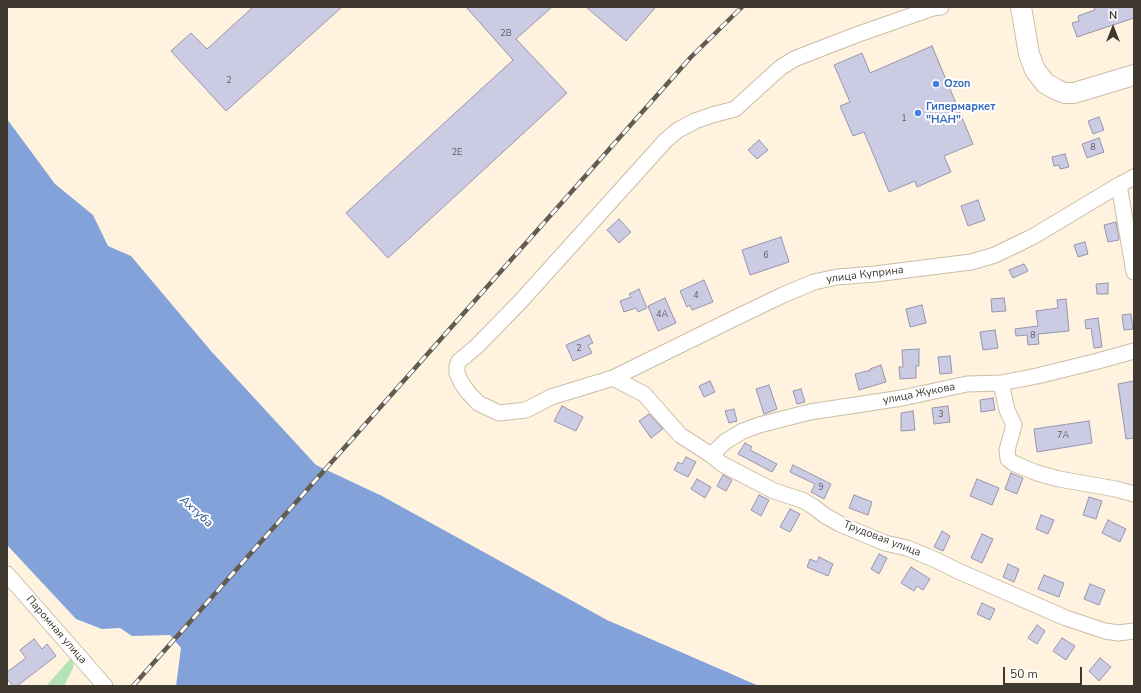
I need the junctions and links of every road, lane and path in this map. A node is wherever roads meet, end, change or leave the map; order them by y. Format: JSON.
{"nodes":[{"id":1,"x":941,"y":7,"type":"edge"},
{"id":2,"x":1021,"y":7,"type":"edge"},
{"id":3,"x":1134,"y":75,"type":"edge"},
{"id":4,"x":1134,"y":177,"type":"edge"},
{"id":5,"x":1119,"y":185,"type":"junction"},
{"id":6,"x":1134,"y":272,"type":"edge"},
{"id":7,"x":1134,"y":351,"type":"edge"},
{"id":8,"x":613,"y":378,"type":"junction"},
{"id":9,"x":1001,"y":383,"type":"junction"},
{"id":10,"x":711,"y":455,"type":"junction"},
{"id":11,"x":1134,"y":494,"type":"edge"},
{"id":12,"x":7,"y":574,"type":"edge"},
{"id":13,"x":1134,"y":631,"type":"edge"},
{"id":14,"x":105,"y":686,"type":"edge"}],
"edges":[{"from":1,"to":8,"type":"street","name":"улица Куприна"},
{"from":2,"to":3,"type":"main road"},
{"from":4,"to":5,"type":"street","name":"улица Куприна"},
{"from":5,"to":6,"type":"street"},
{"from":5,"to":8,"type":"street","name":"улица Куприна"},
{"from":7,"to":9,"type":"street","name":"улица Жукова"},
{"from":8,"to":10,"type":"street","name":"Трудовая улица"},
{"from":9,"to":10,"type":"street","name":"улица Жукова"},
{"from":9,"to":11,"type":"street"},
{"from":10,"to":13,"type":"street","name":"Трудовая улица"},
{"from":12,"to":14,"type":"street","name":"Паромная улица"}]}
